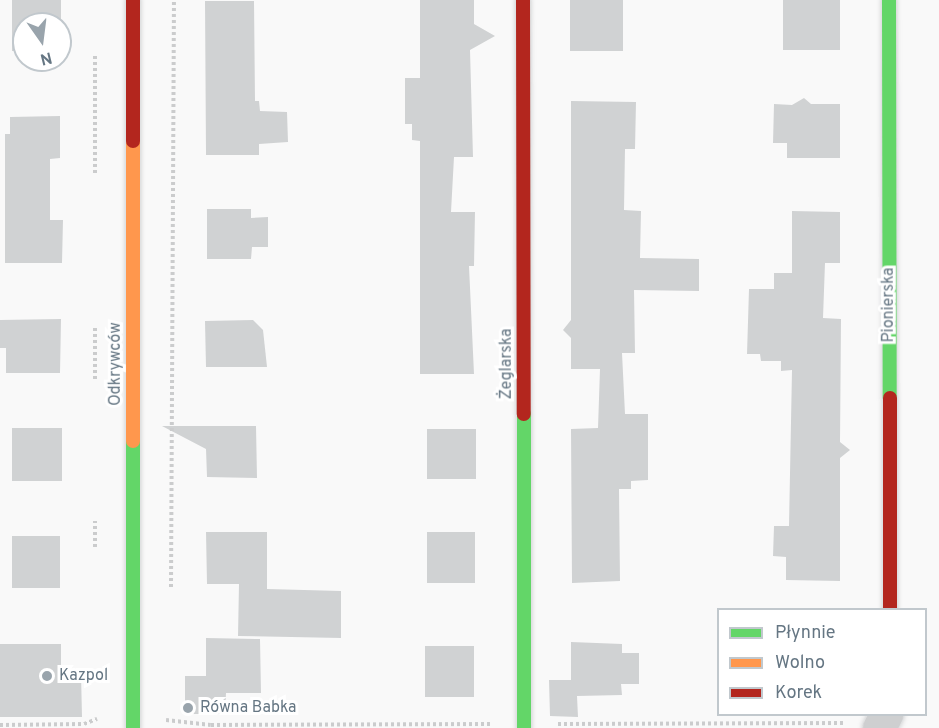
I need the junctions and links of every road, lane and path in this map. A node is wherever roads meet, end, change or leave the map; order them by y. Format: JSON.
{"nodes":[{"id":1,"x":133,"y":0,"type":"edge"},
{"id":2,"x":174,"y":0,"type":"edge"},
{"id":3,"x":523,"y":0,"type":"edge"},
{"id":4,"x":889,"y":0,"type":"edge"},
{"id":5,"x":171,"y":589,"type":"dead end"},
{"id":6,"x":890,"y":608,"type":"edge"},
{"id":7,"x":169,"y":710,"type":"dead end"},
{"id":8,"x":102,"y":717,"type":"dead end"},
{"id":9,"x":160,"y":718,"type":"dead end"},
{"id":10,"x":551,"y":722,"type":"dead end"},
{"id":11,"x":874,"y":722,"type":"edge"},
{"id":12,"x":169,"y":723,"type":"junction"},
{"id":13,"x":499,"y":724,"type":"dead end"},
{"id":14,"x":0,"y":725,"type":"edge"},
{"id":15,"x":133,"y":728,"type":"edge"},
{"id":16,"x":524,"y":728,"type":"edge"}],
"edges":[{"from":1,"to":15,"type":"street","name":"Odkrywców"},
{"from":2,"to":5,"type":"path"},
{"from":3,"to":16,"type":"street","name":"Żeglarska"},
{"from":4,"to":6,"type":"street","name":"Pionierska"},
{"from":7,"to":12,"type":"path"},
{"from":8,"to":14,"type":"path"},
{"from":9,"to":12,"type":"path"},
{"from":10,"to":11,"type":"path"},
{"from":12,"to":13,"type":"path"}]}
